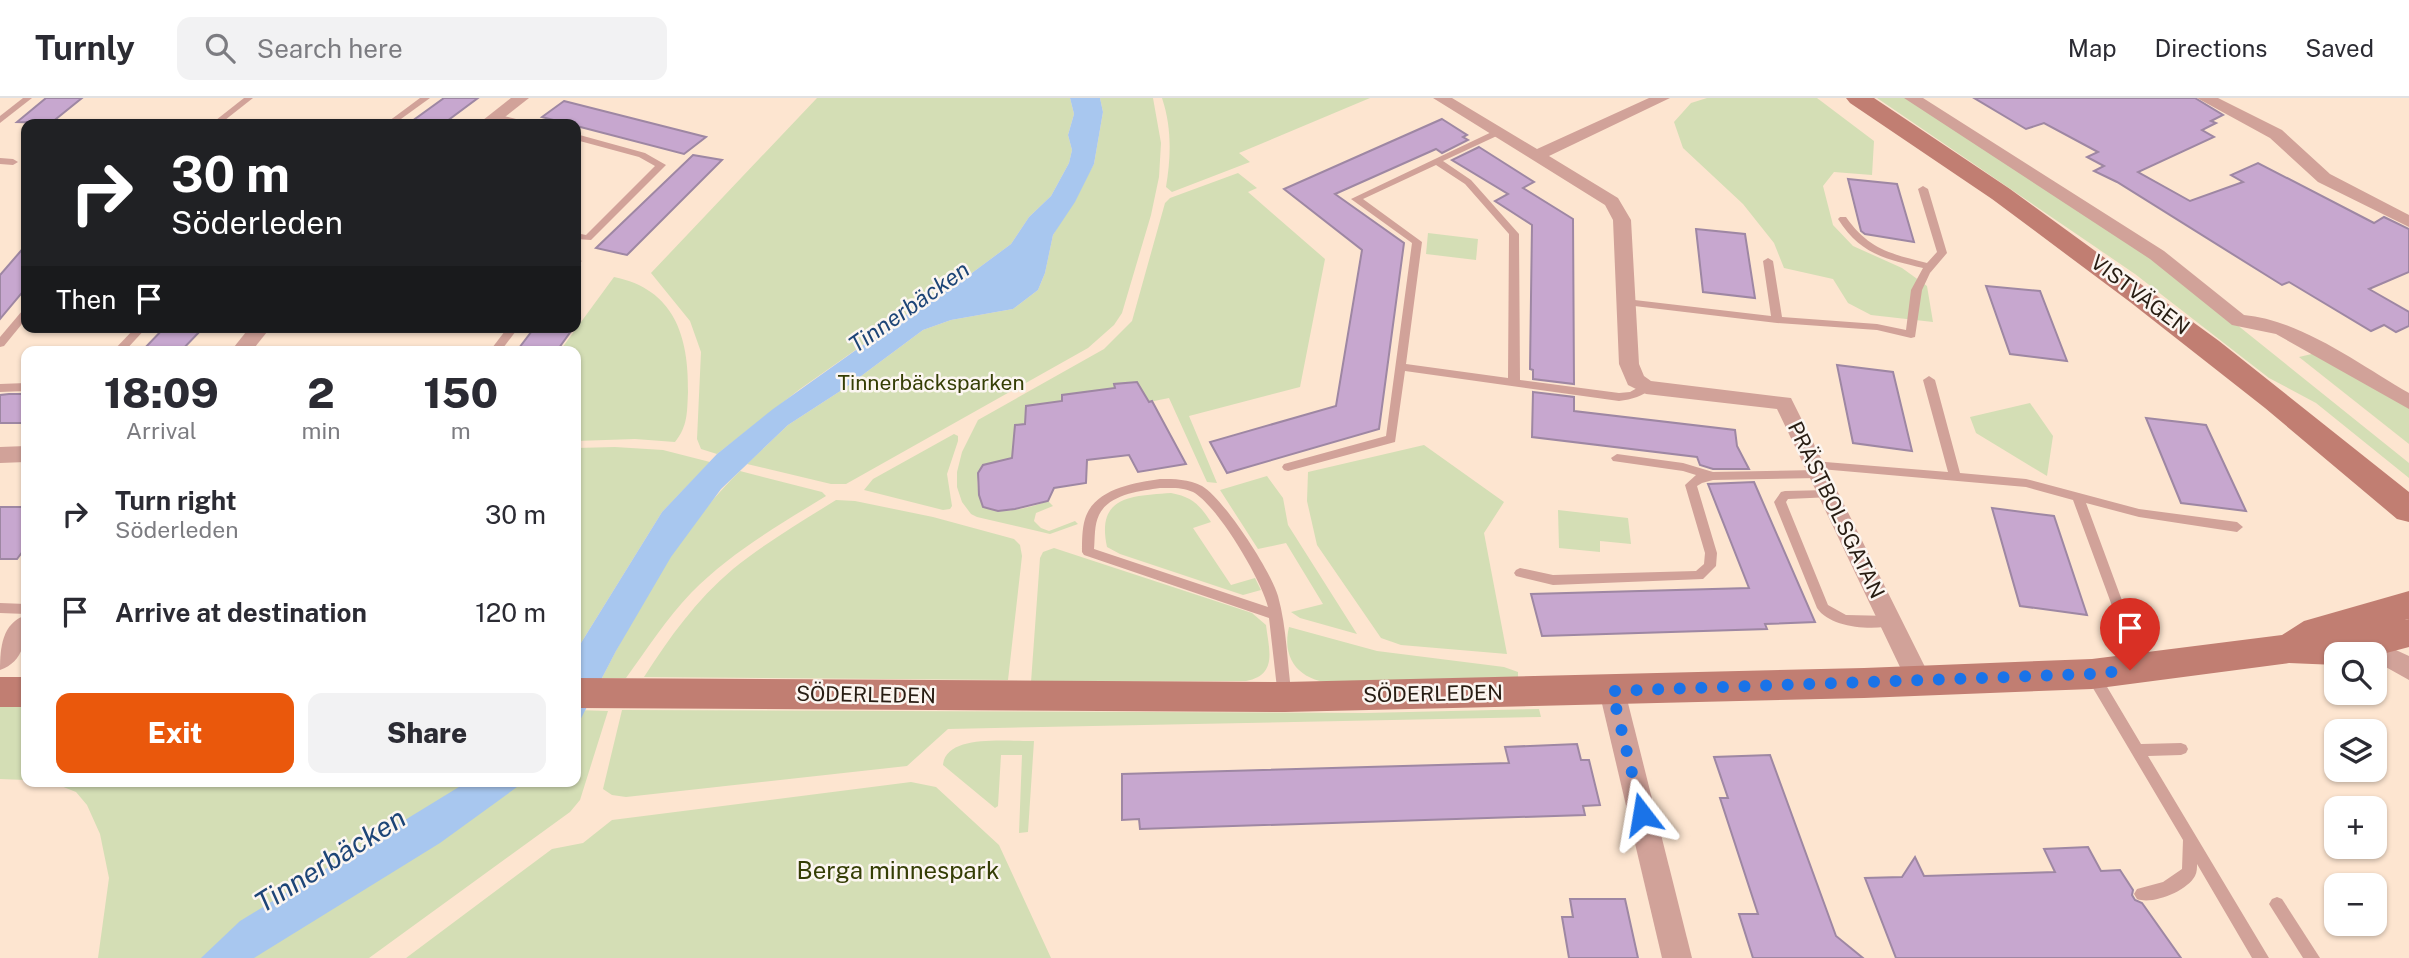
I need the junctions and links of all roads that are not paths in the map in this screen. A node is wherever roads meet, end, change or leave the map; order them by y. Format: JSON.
{"nodes":[{"id":1,"x":28,"y":98,"type":"edge"},
{"id":2,"x":249,"y":98,"type":"edge"},
{"id":3,"x":426,"y":98,"type":"edge"},
{"id":4,"x":521,"y":98,"type":"edge"},
{"id":5,"x":1441,"y":98,"type":"edge"},
{"id":6,"x":1662,"y":98,"type":"edge"},
{"id":7,"x":1858,"y":98,"type":"edge"},
{"id":8,"x":1912,"y":98,"type":"edge"},
{"id":9,"x":2205,"y":98,"type":"edge"},
{"id":10,"x":222,"y":119,"type":"edge"},
{"id":11,"x":396,"y":119,"type":"edge"},
{"id":12,"x":492,"y":119,"type":"edge"},
{"id":13,"x":0,"y":120,"type":"edge"},
{"id":14,"x":1498,"y":132,"type":"junction"},
{"id":15,"x":581,"y":138,"type":"edge"},
{"id":16,"x":1538,"y":155,"type":"junction"},
{"id":17,"x":0,"y":161,"type":"edge"},
{"id":18,"x":1437,"y":161,"type":"junction"},
{"id":19,"x":13,"y":162,"type":"dead end"},
{"id":20,"x":1923,"y":189,"type":"dead end"},
{"id":21,"x":1843,"y":219,"type":"dead end"},
{"id":22,"x":2409,"y":222,"type":"edge"},
{"id":23,"x":581,"y":236,"type":"edge"},
{"id":24,"x":1768,"y":261,"type":"dead end"},
{"id":25,"x":1927,"y":266,"type":"junction"},
{"id":26,"x":1626,"y":302,"type":"junction"},
{"id":27,"x":21,"y":319,"type":"edge"},
{"id":28,"x":1777,"y":320,"type":"junction"},
{"id":29,"x":136,"y":333,"type":"edge"},
{"id":30,"x":0,"y":344,"type":"edge"},
{"id":31,"x":123,"y":346,"type":"edge"},
{"id":32,"x":1399,"y":367,"type":"junction"},
{"id":33,"x":1929,"y":380,"type":"dead end"},
{"id":34,"x":1514,"y":382,"type":"junction"},
{"id":35,"x":21,"y":387,"type":"edge"},
{"id":36,"x":1646,"y":387,"type":"junction"},
{"id":37,"x":0,"y":388,"type":"edge"},
{"id":38,"x":2409,"y":402,"type":"edge"},
{"id":39,"x":21,"y":454,"type":"edge"},
{"id":40,"x":0,"y":455,"type":"edge"},
{"id":41,"x":1617,"y":458,"type":"dead end"},
{"id":42,"x":1288,"y":467,"type":"dead end"},
{"id":43,"x":1816,"y":470,"type":"junction"},
{"id":44,"x":1713,"y":476,"type":"junction"},
{"id":45,"x":1955,"y":477,"type":"junction"},
{"id":46,"x":1828,"y":494,"type":"junction"},
{"id":47,"x":2078,"y":498,"type":"junction"},
{"id":48,"x":2409,"y":510,"type":"edge"},
{"id":49,"x":2236,"y":527,"type":"dead end"},
{"id":50,"x":1520,"y":573,"type":"dead end"},
{"id":51,"x":2409,"y":605,"type":"edge"},
{"id":52,"x":0,"y":608,"type":"edge"},
{"id":53,"x":21,"y":609,"type":"edge"},
{"id":54,"x":1274,"y":614,"type":"junction"},
{"id":55,"x":2121,"y":614,"type":"dead end"},
{"id":56,"x":1890,"y":621,"type":"junction"},
{"id":57,"x":21,"y":632,"type":"edge"},
{"id":58,"x":2409,"y":633,"type":"edge"},
{"id":59,"x":2379,"y":642,"type":"edge"},
{"id":60,"x":2289,"y":649,"type":"junction"},
{"id":61,"x":2324,"y":650,"type":"edge"},
{"id":62,"x":2387,"y":656,"type":"edge"},
{"id":63,"x":0,"y":660,"type":"edge"},
{"id":64,"x":2409,"y":670,"type":"edge"},
{"id":65,"x":2092,"y":674,"type":"junction"},
{"id":66,"x":1919,"y":681,"type":"junction"},
{"id":67,"x":1612,"y":691,"type":"junction"},
{"id":68,"x":0,"y":692,"type":"edge"},
{"id":69,"x":21,"y":692,"type":"edge"},
{"id":70,"x":581,"y":693,"type":"edge"},
{"id":71,"x":1284,"y":697,"type":"junction"},
{"id":72,"x":2181,"y":749,"type":"dead end"},
{"id":73,"x":2138,"y":750,"type":"junction"},
{"id":74,"x":2190,"y":836,"type":"junction"},
{"id":75,"x":2143,"y":894,"type":"dead end"},
{"id":76,"x":2277,"y":904,"type":"dead end"},
{"id":77,"x":1677,"y":958,"type":"edge"},
{"id":78,"x":2261,"y":958,"type":"edge"},
{"id":79,"x":2312,"y":958,"type":"edge"}],
"edges":[{"from":1,"to":13,"type":"lane"},
{"from":2,"to":10,"type":"lane"},
{"from":3,"to":11,"type":"lane"},
{"from":4,"to":12,"type":"street"},
{"from":5,"to":14,"type":"street"},
{"from":6,"to":16,"type":"street"},
{"from":7,"to":48,"type":"main road","name":"VISTVÄGEN"},
{"from":8,"to":38,"type":"street","name":"VISTVÄGEN"},
{"from":9,"to":22,"type":"street"},
{"from":14,"to":16,"type":"street"},
{"from":14,"to":18,"type":"lane"},
{"from":15,"to":23,"type":"lane"},
{"from":16,"to":26,"type":"street"},
{"from":17,"to":19,"type":"lane"},
{"from":18,"to":32,"type":"lane"},
{"from":18,"to":34,"type":"lane"},
{"from":20,"to":25,"type":"lane"},
{"from":21,"to":25,"type":"lane"},
{"from":24,"to":28,"type":"lane"},
{"from":25,"to":28,"type":"lane"},
{"from":26,"to":28,"type":"lane"},
{"from":26,"to":36,"type":"street"},
{"from":27,"to":30,"type":"lane"},
{"from":29,"to":31,"type":"lane"},
{"from":32,"to":34,"type":"lane"},
{"from":32,"to":42,"type":"lane"},
{"from":33,"to":45,"type":"lane"},
{"from":34,"to":36,"type":"lane"},
{"from":35,"to":37,"type":"lane"},
{"from":36,"to":43,"type":"street","name":"PRÄSTBOLSGATAN"},
{"from":39,"to":40,"type":"street"},
{"from":41,"to":44,"type":"lane"},
{"from":43,"to":44,"type":"lane"},
{"from":43,"to":45,"type":"lane"},
{"from":43,"to":46,"type":"street","name":"PRÄSTBOLSGATAN"},
{"from":44,"to":50,"type":"lane"},
{"from":45,"to":47,"type":"lane"},
{"from":46,"to":56,"type":"street","name":"PRÄSTBOLSGATAN"},
{"from":46,"to":56,"type":"lane"},
{"from":47,"to":49,"type":"lane"},
{"from":47,"to":55,"type":"lane"},
{"from":51,"to":60,"type":"main road","name":"SÖDERLEDEN"},
{"from":52,"to":53,"type":"lane"},
{"from":54,"to":54,"type":"lane"},
{"from":54,"to":71,"type":"lane"},
{"from":56,"to":66,"type":"street","name":"PRÄSTBOLSGATAN"},
{"from":57,"to":63,"type":"street"},
{"from":58,"to":59,"type":"main road","name":"SÖDERLEDEN"},
{"from":60,"to":61,"type":"main road","name":"SÖDERLEDEN"},
{"from":60,"to":65,"type":"main road","name":"SÖDERLEDEN"},
{"from":62,"to":64,"type":"street"},
{"from":65,"to":66,"type":"main road","name":"SÖDERLEDEN"},
{"from":65,"to":73,"type":"lane"},
{"from":66,"to":67,"type":"main road","name":"SÖDERLEDEN"},
{"from":67,"to":71,"type":"main road","name":"SÖDERLEDEN"},
{"from":67,"to":77,"type":"street"},
{"from":68,"to":69,"type":"main road"},
{"from":70,"to":71,"type":"main road","name":"SÖDERLEDEN"},
{"from":72,"to":73,"type":"lane"},
{"from":73,"to":74,"type":"lane"},
{"from":74,"to":75,"type":"lane"},
{"from":74,"to":78,"type":"lane"},
{"from":76,"to":79,"type":"lane"}]}
